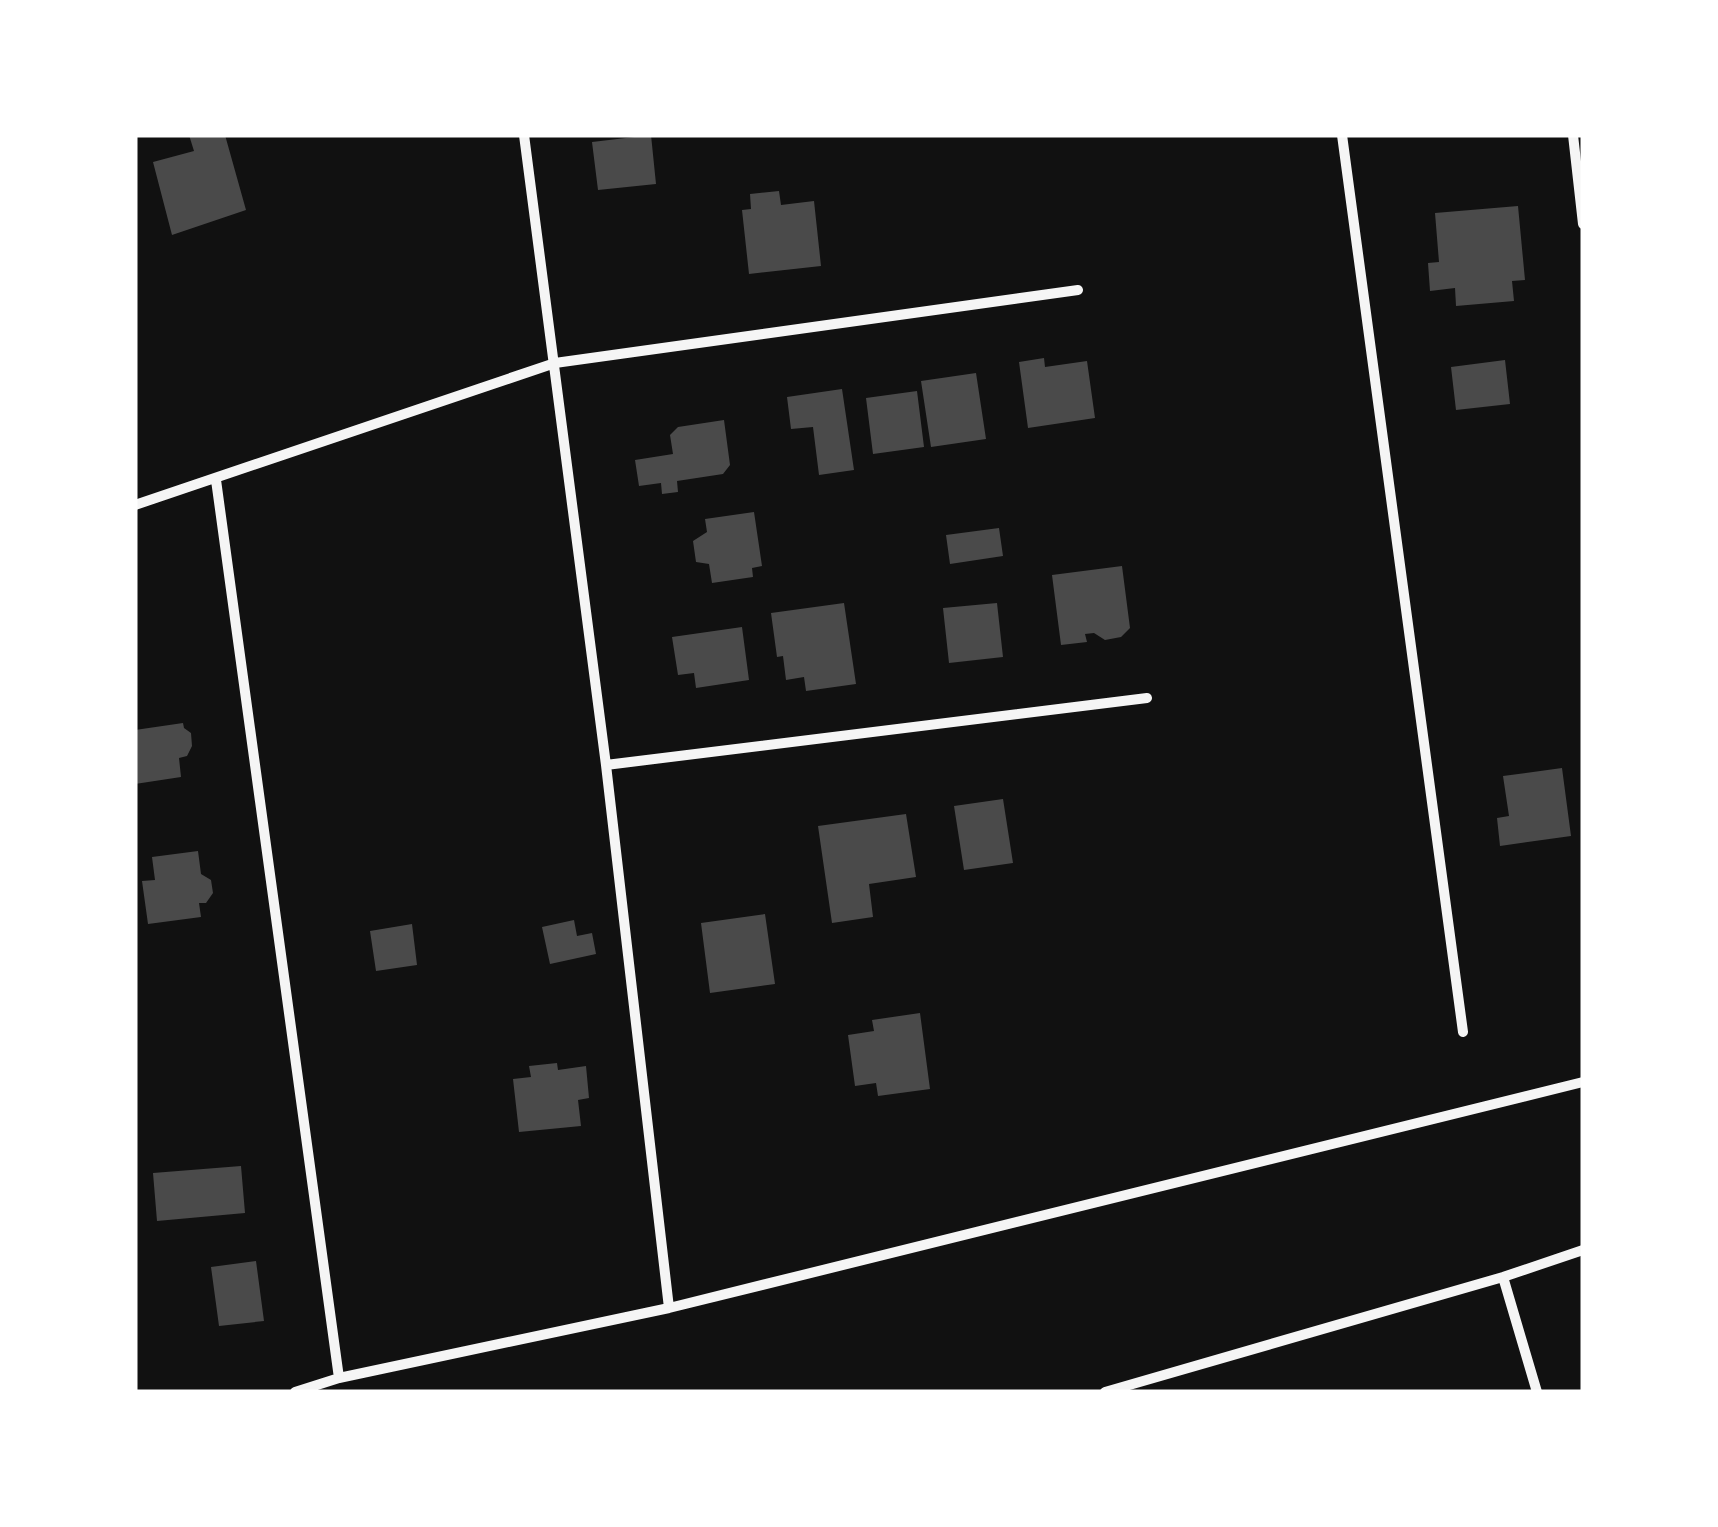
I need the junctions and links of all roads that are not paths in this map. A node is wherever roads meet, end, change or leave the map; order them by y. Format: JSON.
{"nodes":[{"id":1,"x":524,"y":135,"type":"edge"},
{"id":2,"x":1342,"y":135,"type":"edge"},
{"id":3,"x":1573,"y":135,"type":"edge"},
{"id":4,"x":1583,"y":224,"type":"edge"},
{"id":5,"x":1078,"y":290,"type":"dead end"},
{"id":6,"x":555,"y":363,"type":"junction"},
{"id":7,"x":216,"y":480,"type":"junction"},
{"id":8,"x":135,"y":505,"type":"edge"},
{"id":9,"x":1147,"y":698,"type":"dead end"},
{"id":10,"x":606,"y":764,"type":"junction"},
{"id":11,"x":1463,"y":1032,"type":"dead end"},
{"id":12,"x":1583,"y":1082,"type":"edge"},
{"id":13,"x":1583,"y":1250,"type":"edge"},
{"id":14,"x":1502,"y":1276,"type":"junction"},
{"id":15,"x":670,"y":1308,"type":"junction"},
{"id":16,"x":340,"y":1378,"type":"junction"},
{"id":17,"x":1110,"y":1391,"type":"edge"},
{"id":18,"x":295,"y":1392,"type":"edge"},
{"id":19,"x":1538,"y":1392,"type":"edge"}],
"edges":[{"from":1,"to":6,"type":"street"},
{"from":2,"to":11,"type":"street"},
{"from":3,"to":4,"type":"street"},
{"from":5,"to":6,"type":"street"},
{"from":6,"to":7,"type":"street"},
{"from":6,"to":10,"type":"street"},
{"from":7,"to":8,"type":"street"},
{"from":7,"to":16,"type":"street"},
{"from":9,"to":10,"type":"street"},
{"from":10,"to":15,"type":"street"},
{"from":12,"to":15,"type":"street"},
{"from":13,"to":14,"type":"street"},
{"from":14,"to":17,"type":"street"},
{"from":14,"to":19,"type":"street"},
{"from":15,"to":16,"type":"street"},
{"from":16,"to":18,"type":"street"}]}
